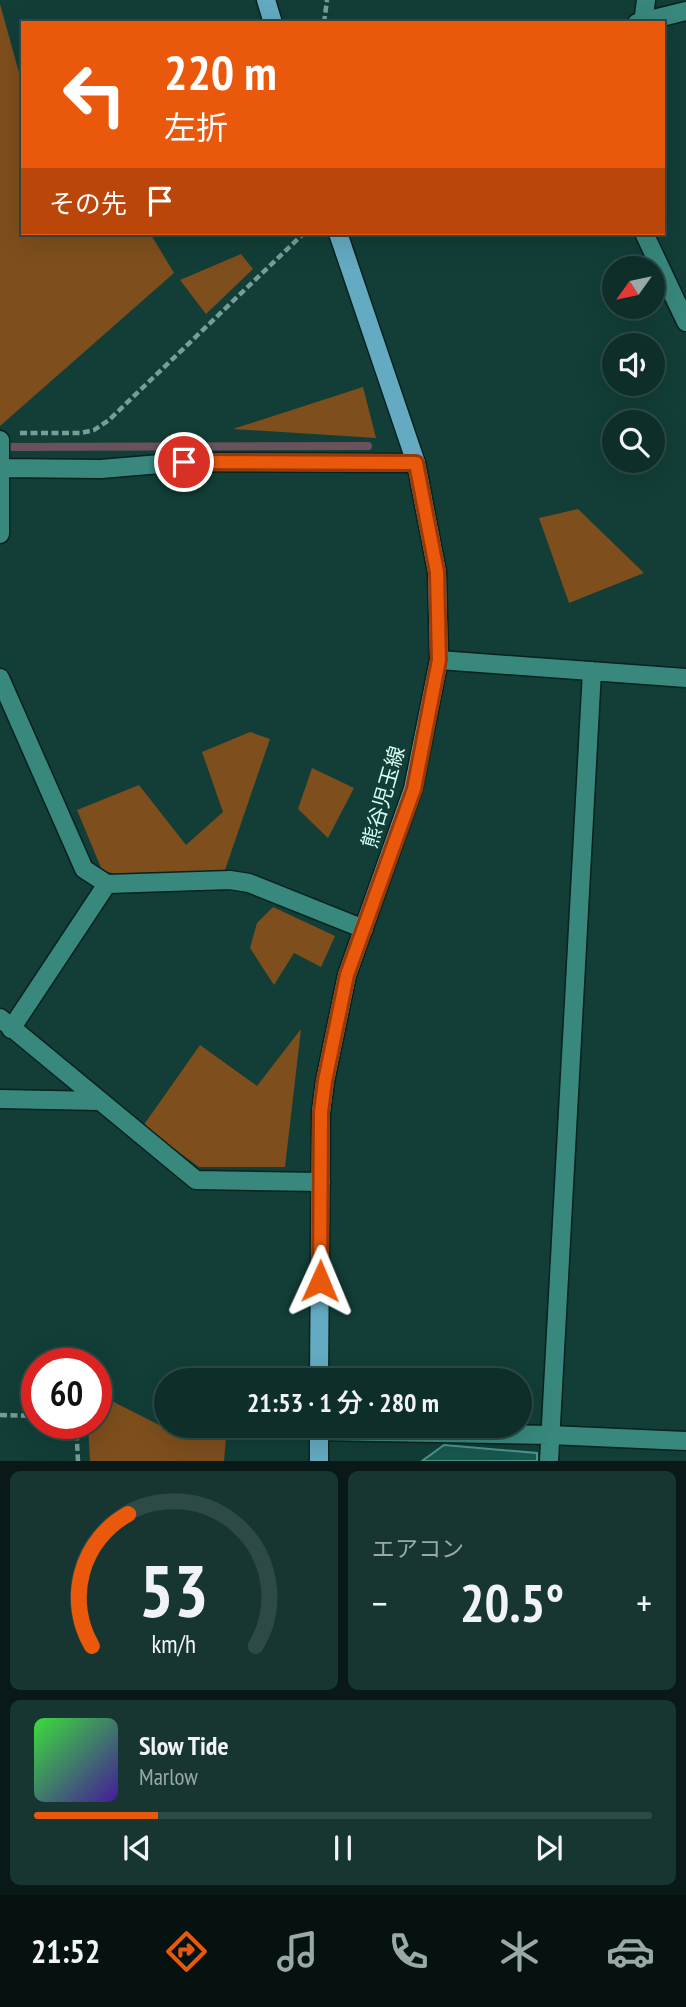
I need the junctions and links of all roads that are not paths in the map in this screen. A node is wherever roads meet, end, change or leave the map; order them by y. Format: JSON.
{"nodes":[{"id":1,"x":266,"y":0,"type":"edge"},
{"id":2,"x":646,"y":0,"type":"edge"},
{"id":3,"x":686,"y":11,"type":"edge"},
{"id":4,"x":271,"y":21,"type":"edge"},
{"id":5,"x":641,"y":21,"type":"edge"},
{"id":6,"x":645,"y":21,"type":"edge"},
{"id":7,"x":339,"y":235,"type":"edge"},
{"id":8,"x":645,"y":235,"type":"edge"},
{"id":9,"x":686,"y":322,"type":"edge"},
{"id":10,"x":7,"y":437,"type":"edge"},
{"id":11,"x":416,"y":463,"type":"junction"},
{"id":12,"x":1,"y":468,"type":"edge"},
{"id":13,"x":0,"y":534,"type":"edge"},
{"id":14,"x":439,"y":660,"type":"junction"},
{"id":15,"x":592,"y":671,"type":"junction"},
{"id":16,"x":0,"y":678,"type":"edge"},
{"id":17,"x":686,"y":678,"type":"edge"},
{"id":18,"x":107,"y":884,"type":"junction"},
{"id":19,"x":364,"y":929,"type":"junction"},
{"id":20,"x":6,"y":1023,"type":"edge"},
{"id":21,"x":0,"y":1099,"type":"edge"},
{"id":22,"x":99,"y":1101,"type":"junction"},
{"id":23,"x":321,"y":1182,"type":"junction"},
{"id":24,"x":319,"y":1368,"type":"edge"},
{"id":25,"x":532,"y":1435,"type":"edge"},
{"id":26,"x":550,"y":1435,"type":"junction"},
{"id":27,"x":318,"y":1438,"type":"edge"},
{"id":28,"x":686,"y":1441,"type":"edge"},
{"id":29,"x":319,"y":1461,"type":"edge"},
{"id":30,"x":549,"y":1461,"type":"edge"}],
"edges":[{"from":1,"to":4,"type":"main road"},
{"from":2,"to":5,"type":"street"},
{"from":3,"to":6,"type":"street"},
{"from":7,"to":11,"type":"main road","name":"熊谷児玉線"},
{"from":8,"to":9,"type":"street"},
{"from":10,"to":12,"type":"street"},
{"from":11,"to":12,"type":"street"},
{"from":11,"to":14,"type":"main road","name":"熊谷児玉線"},
{"from":12,"to":13,"type":"street"},
{"from":14,"to":15,"type":"street"},
{"from":14,"to":19,"type":"main road","name":"熊谷児玉線"},
{"from":15,"to":17,"type":"street"},
{"from":15,"to":26,"type":"street"},
{"from":16,"to":18,"type":"street"},
{"from":18,"to":19,"type":"street"},
{"from":18,"to":20,"type":"street"},
{"from":19,"to":23,"type":"main road","name":"熊谷児玉線"},
{"from":20,"to":22,"type":"street"},
{"from":21,"to":22,"type":"street"},
{"from":22,"to":23,"type":"street"},
{"from":23,"to":24,"type":"main road","name":"熊谷児玉線"},
{"from":25,"to":26,"type":"street"},
{"from":26,"to":28,"type":"street"},
{"from":26,"to":30,"type":"street"},
{"from":27,"to":29,"type":"main road"}]}
